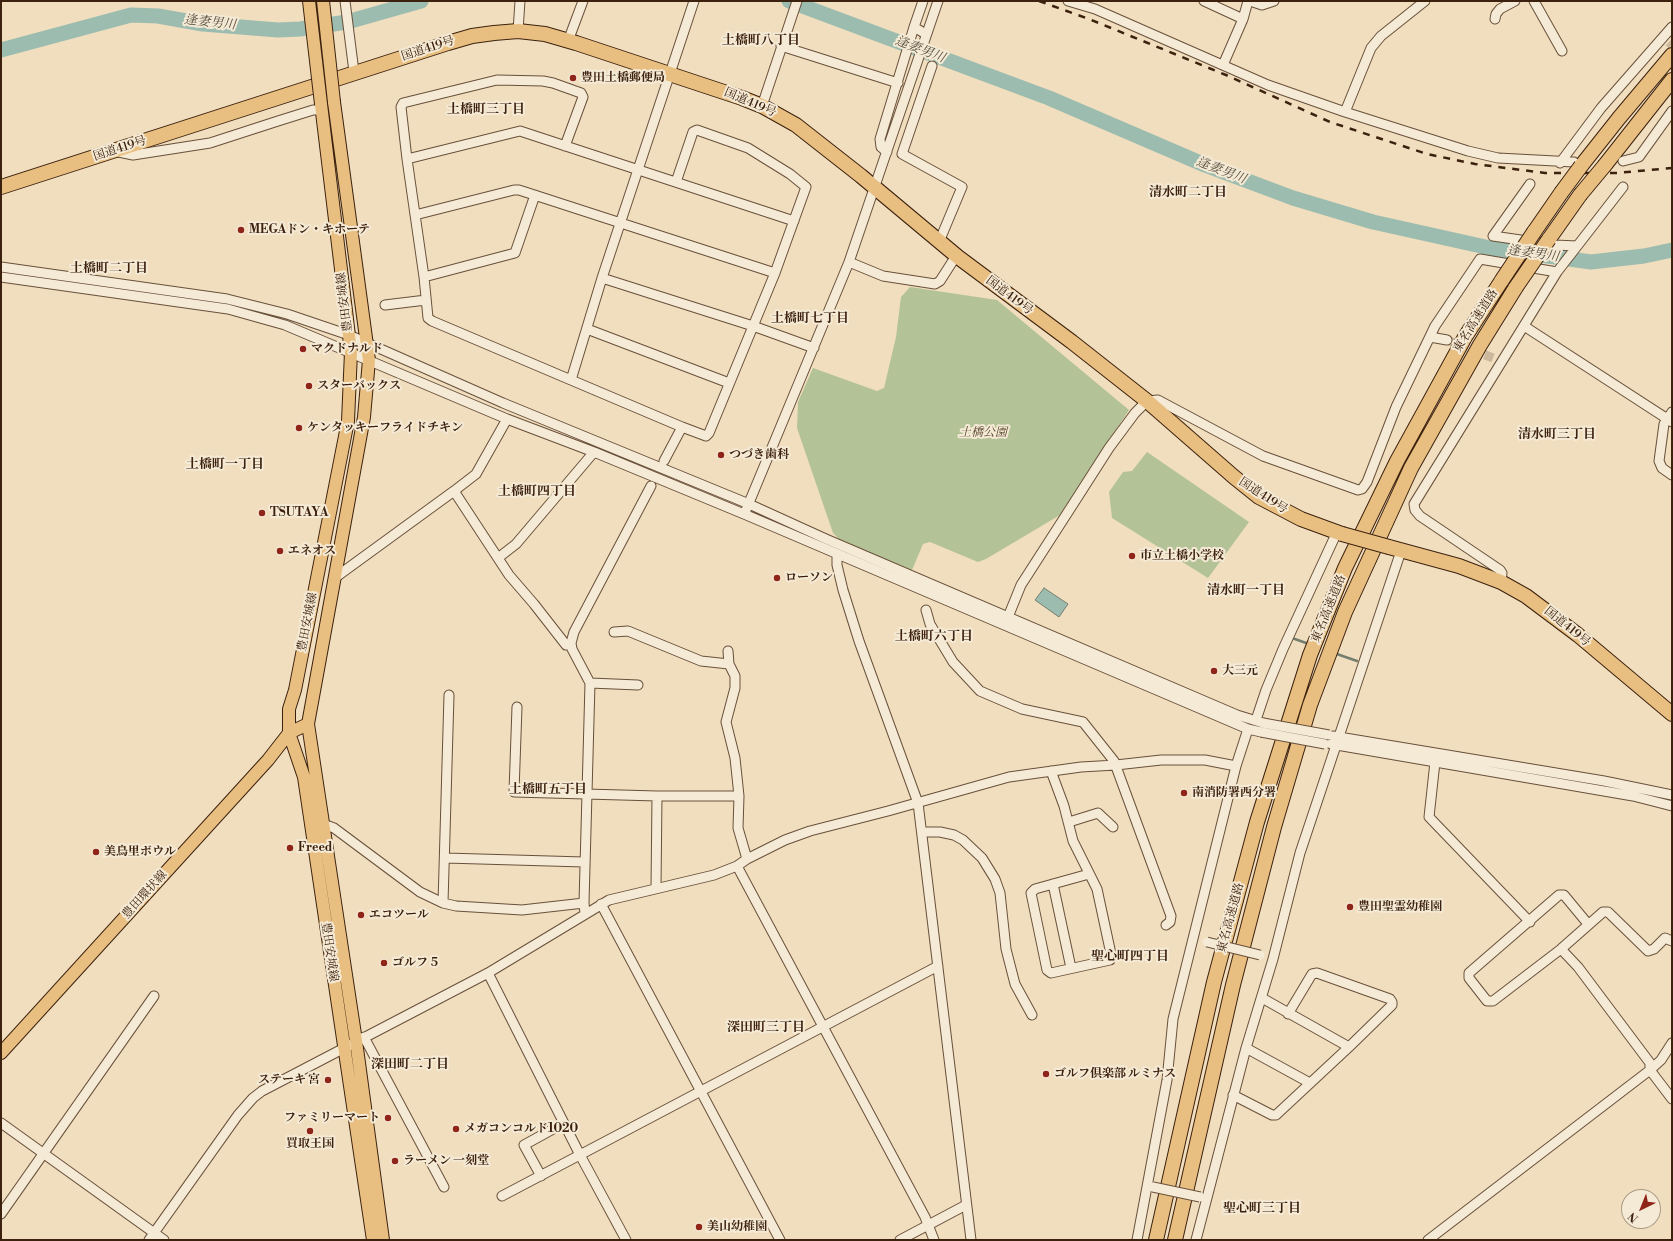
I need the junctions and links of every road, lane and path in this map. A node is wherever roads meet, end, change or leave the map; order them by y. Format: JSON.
{"nodes":[{"id":1,"x":309,"y":1,"type":"edge"},
{"id":2,"x":323,"y":1,"type":"edge"},
{"id":3,"x":520,"y":1,"type":"edge"},
{"id":4,"x":583,"y":1,"type":"edge"},
{"id":5,"x":694,"y":1,"type":"edge"},
{"id":6,"x":796,"y":1,"type":"edge"},
{"id":7,"x":923,"y":1,"type":"edge"},
{"id":8,"x":938,"y":1,"type":"edge"},
{"id":9,"x":1068,"y":1,"type":"edge"},
{"id":10,"x":1204,"y":1,"type":"edge"},
{"id":11,"x":1249,"y":1,"type":"edge"},
{"id":12,"x":1274,"y":1,"type":"edge"},
{"id":13,"x":1425,"y":1,"type":"edge"},
{"id":14,"x":1515,"y":1,"type":"edge"},
{"id":15,"x":1534,"y":1,"type":"edge"},
{"id":16,"x":1540,"y":1,"type":"edge"},
{"id":17,"x":346,"y":5,"type":"edge"},
{"id":18,"x":1097,"y":5,"type":"edge"},
{"id":19,"x":1243,"y":19,"type":"junction"},
{"id":20,"x":1495,"y":20,"type":"dead end"},
{"id":21,"x":1672,"y":27,"type":"edge"},
{"id":22,"x":913,"y":30,"type":"junction"},
{"id":23,"x":518,"y":31,"type":"junction"},
{"id":24,"x":924,"y":33,"type":"dead end"},
{"id":25,"x":568,"y":41,"type":"junction"},
{"id":26,"x":1668,"y":45,"type":"edge"},
{"id":27,"x":782,"y":46,"type":"junction"},
{"id":28,"x":1562,"y":51,"type":"dead end"},
{"id":29,"x":1223,"y":65,"type":"junction"},
{"id":30,"x":932,"y":66,"type":"dead end"},
{"id":31,"x":354,"y":72,"type":"junction"},
{"id":32,"x":670,"y":74,"type":"junction"},
{"id":33,"x":1672,"y":80,"type":"edge"},
{"id":34,"x":898,"y":82,"type":"junction"},
{"id":35,"x":762,"y":106,"type":"junction"},
{"id":36,"x":322,"y":107,"type":"junction"},
{"id":37,"x":1345,"y":112,"type":"junction"},
{"id":38,"x":1672,"y":112,"type":"edge"},
{"id":39,"x":566,"y":146,"type":"junction"},
{"id":40,"x":113,"y":151,"type":"junction"},
{"id":41,"x":887,"y":152,"type":"junction"},
{"id":42,"x":407,"y":159,"type":"junction"},
{"id":43,"x":1623,"y":161,"type":"dead end"},
{"id":44,"x":1560,"y":163,"type":"junction"},
{"id":45,"x":1577,"y":164,"type":"junction"},
{"id":46,"x":638,"y":170,"type":"junction"},
{"id":47,"x":676,"y":182,"type":"junction"},
{"id":48,"x":1530,"y":184,"type":"dead end"},
{"id":49,"x":1,"y":187,"type":"edge"},
{"id":50,"x":1623,"y":187,"type":"dead end"},
{"id":51,"x":874,"y":188,"type":"junction"},
{"id":52,"x":535,"y":195,"type":"junction"},
{"id":53,"x":415,"y":215,"type":"junction"},
{"id":54,"x":794,"y":221,"type":"junction"},
{"id":55,"x":620,"y":224,"type":"junction"},
{"id":56,"x":939,"y":242,"type":"junction"},
{"id":57,"x":1576,"y":248,"type":"junction"},
{"id":58,"x":956,"y":256,"type":"junction"},
{"id":59,"x":849,"y":262,"type":"junction"},
{"id":60,"x":1,"y":267,"type":"edge"},
{"id":61,"x":1558,"y":271,"type":"junction"},
{"id":62,"x":775,"y":272,"type":"junction"},
{"id":63,"x":1,"y":277,"type":"edge"},
{"id":64,"x":424,"y":277,"type":"junction"},
{"id":65,"x":602,"y":278,"type":"junction"},
{"id":66,"x":426,"y":300,"type":"junction"},
{"id":67,"x":385,"y":305,"type":"dead end"},
{"id":68,"x":752,"y":326,"type":"junction"},
{"id":69,"x":1524,"y":326,"type":"junction"},
{"id":70,"x":587,"y":329,"type":"junction"},
{"id":71,"x":349,"y":336,"type":"junction"},
{"id":72,"x":1430,"y":337,"type":"junction"},
{"id":73,"x":1447,"y":340,"type":"tunnel mouth"},
{"id":74,"x":367,"y":345,"type":"junction"},
{"id":75,"x":814,"y":348,"type":"junction"},
{"id":76,"x":351,"y":352,"type":"junction"},
{"id":77,"x":1493,"y":358,"type":"tunnel mouth"},
{"id":78,"x":368,"y":360,"type":"junction"},
{"id":79,"x":1503,"y":361,"type":"junction"},
{"id":80,"x":571,"y":380,"type":"junction"},
{"id":81,"x":729,"y":383,"type":"junction"},
{"id":82,"x":1147,"y":401,"type":"junction"},
{"id":83,"x":1670,"y":418,"type":"edge"},
{"id":84,"x":507,"y":419,"type":"junction"},
{"id":85,"x":682,"y":427,"type":"junction"},
{"id":86,"x":594,"y":452,"type":"junction"},
{"id":87,"x":664,"y":461,"type":"dead end"},
{"id":88,"x":1672,"y":475,"type":"edge"},
{"id":89,"x":650,"y":486,"type":"dead end"},
{"id":90,"x":454,"y":491,"type":"junction"},
{"id":91,"x":749,"y":504,"type":"junction"},
{"id":92,"x":744,"y":514,"type":"junction"},
{"id":93,"x":1340,"y":533,"type":"junction"},
{"id":94,"x":1395,"y":549,"type":"junction"},
{"id":95,"x":837,"y":555,"type":"junction"},
{"id":96,"x":498,"y":558,"type":"junction"},
{"id":97,"x":336,"y":577,"type":"junction"},
{"id":98,"x":1501,"y":582,"type":"junction"},
{"id":99,"x":926,"y":610,"type":"dead end"},
{"id":100,"x":1008,"y":617,"type":"junction"},
{"id":101,"x":614,"y":632,"type":"dead end"},
{"id":102,"x":571,"y":643,"type":"junction"},
{"id":103,"x":728,"y":651,"type":"dead end"},
{"id":104,"x":729,"y":664,"type":"junction"},
{"id":105,"x":590,"y":683,"type":"junction"},
{"id":106,"x":638,"y":685,"type":"dead end"},
{"id":107,"x":449,"y":695,"type":"dead end"},
{"id":108,"x":517,"y":707,"type":"dead end"},
{"id":109,"x":1672,"y":714,"type":"edge"},
{"id":110,"x":308,"y":724,"type":"junction"},
{"id":111,"x":1260,"y":727,"type":"junction"},
{"id":112,"x":1248,"y":728,"type":"junction"},
{"id":113,"x":290,"y":733,"type":"junction"},
{"id":114,"x":1332,"y":740,"type":"junction"},
{"id":115,"x":1435,"y":762,"type":"junction"},
{"id":116,"x":1116,"y":765,"type":"junction"},
{"id":117,"x":1236,"y":766,"type":"junction"},
{"id":118,"x":1050,"y":771,"type":"junction"},
{"id":119,"x":587,"y":794,"type":"junction"},
{"id":120,"x":1672,"y":795,"type":"edge"},
{"id":121,"x":657,"y":796,"type":"junction"},
{"id":122,"x":739,"y":796,"type":"junction"},
{"id":123,"x":918,"y":803,"type":"junction"},
{"id":124,"x":1672,"y":806,"type":"edge"},
{"id":125,"x":1069,"y":822,"type":"junction"},
{"id":126,"x":323,"y":824,"type":"junction"},
{"id":127,"x":1113,"y":826,"type":"dead end"},
{"id":128,"x":922,"y":832,"type":"junction"},
{"id":129,"x":445,"y":858,"type":"junction"},
{"id":130,"x":746,"y":860,"type":"junction"},
{"id":131,"x":584,"y":862,"type":"junction"},
{"id":132,"x":737,"y":866,"type":"junction"},
{"id":133,"x":1089,"y":874,"type":"junction"},
{"id":134,"x":1053,"y":884,"type":"junction"},
{"id":135,"x":656,"y":888,"type":"junction"},
{"id":136,"x":443,"y":903,"type":"junction"},
{"id":137,"x":584,"y":903,"type":"junction"},
{"id":138,"x":601,"y":904,"type":"junction"},
{"id":139,"x":585,"y":914,"type":"junction"},
{"id":140,"x":1530,"y":922,"type":"junction"},
{"id":141,"x":1588,"y":924,"type":"junction"},
{"id":142,"x":1166,"y":925,"type":"dead end"},
{"id":143,"x":1193,"y":938,"type":"junction"},
{"id":144,"x":1672,"y":941,"type":"edge"},
{"id":145,"x":1561,"y":949,"type":"junction"},
{"id":146,"x":1273,"y":959,"type":"junction"},
{"id":147,"x":938,"y":966,"type":"junction"},
{"id":148,"x":1071,"y":968,"type":"junction"},
{"id":149,"x":488,"y":973,"type":"junction"},
{"id":150,"x":154,"y":996,"type":"dead end"},
{"id":151,"x":1262,"y":998,"type":"junction"},
{"id":152,"x":1032,"y":1014,"type":"dead end"},
{"id":153,"x":1288,"y":1014,"type":"junction"},
{"id":154,"x":824,"y":1028,"type":"junction"},
{"id":155,"x":360,"y":1039,"type":"junction"},
{"id":156,"x":1672,"y":1043,"type":"edge"},
{"id":157,"x":1349,"y":1046,"type":"junction"},
{"id":158,"x":343,"y":1048,"type":"junction"},
{"id":159,"x":1246,"y":1048,"type":"junction"},
{"id":160,"x":1,"y":1053,"type":"edge"},
{"id":161,"x":1650,"y":1070,"type":"junction"},
{"id":162,"x":1310,"y":1082,"type":"junction"},
{"id":163,"x":701,"y":1091,"type":"junction"},
{"id":164,"x":1233,"y":1095,"type":"junction"},
{"id":165,"x":1672,"y":1099,"type":"edge"},
{"id":166,"x":564,"y":1123,"type":"junction"},
{"id":167,"x":1,"y":1124,"type":"edge"},
{"id":168,"x":43,"y":1154,"type":"junction"},
{"id":169,"x":580,"y":1155,"type":"junction"},
{"id":170,"x":541,"y":1176,"type":"junction"},
{"id":171,"x":1150,"y":1186,"type":"junction"},
{"id":172,"x":444,"y":1187,"type":"dead end"},
{"id":173,"x":502,"y":1196,"type":"dead end"},
{"id":174,"x":1204,"y":1198,"type":"junction"},
{"id":175,"x":966,"y":1205,"type":"junction"},
{"id":176,"x":1,"y":1214,"type":"edge"},
{"id":177,"x":927,"y":1225,"type":"junction"},
{"id":178,"x":152,"y":1237,"type":"edge"},
{"id":179,"x":164,"y":1240,"type":"edge"},
{"id":180,"x":373,"y":1240,"type":"edge"},
{"id":181,"x":383,"y":1240,"type":"edge"},
{"id":182,"x":626,"y":1240,"type":"edge"},
{"id":183,"x":780,"y":1240,"type":"edge"},
{"id":184,"x":900,"y":1240,"type":"edge"},
{"id":185,"x":934,"y":1240,"type":"edge"},
{"id":186,"x":971,"y":1240,"type":"edge"},
{"id":187,"x":1137,"y":1240,"type":"edge"},
{"id":188,"x":1156,"y":1240,"type":"edge"},
{"id":189,"x":1175,"y":1240,"type":"edge"},
{"id":190,"x":1196,"y":1240,"type":"edge"},
{"id":191,"x":1428,"y":1240,"type":"edge"}],
"edges":[{"from":1,"to":36,"type":"main road","name":"豊田安城線","bridge":true},
{"from":2,"to":74,"type":"main road","name":"豊田安城線","bridge":true},
{"from":3,"to":23,"type":"street"},
{"from":4,"to":25,"type":"street"},
{"from":5,"to":32,"type":"street"},
{"from":6,"to":27,"type":"street"},
{"from":7,"to":22,"type":"street"},
{"from":8,"to":41,"type":"street"},
{"from":9,"to":18,"type":"street"},
{"from":10,"to":19,"type":"street"},
{"from":11,"to":12,"type":"street"},
{"from":11,"to":19,"type":"street"},
{"from":13,"to":37,"type":"street"},
{"from":14,"to":20,"type":"street"},
{"from":15,"to":16,"type":"street"},
{"from":15,"to":28,"type":"street"},
{"from":17,"to":31,"type":"street"},
{"from":18,"to":29,"type":"street"},
{"from":19,"to":29,"type":"street"},
{"from":21,"to":26,"type":"street"},
{"from":22,"to":24,"type":"street"},
{"from":22,"to":34,"type":"street"},
{"from":23,"to":25,"type":"highway","name":"国道419号"},
{"from":23,"to":31,"type":"highway","name":"国道419号"},
{"from":25,"to":32,"type":"highway","name":"国道419号"},
{"from":26,"to":44,"type":"street"},
{"from":26,"to":45,"type":"highway","name":"東名高速道路"},
{"from":27,"to":34,"type":"street"},
{"from":27,"to":35,"type":"street"},
{"from":29,"to":37,"type":"street"},
{"from":30,"to":56,"type":"street"},
{"from":31,"to":40,"type":"highway","name":"国道419号"},
{"from":32,"to":35,"type":"highway","name":"国道419号"},
{"from":32,"to":46,"type":"street"},
{"from":33,"to":189,"type":"highway","name":"東名高速道路","bridge":true},
{"from":34,"to":41,"type":"street"},
{"from":35,"to":51,"type":"highway","name":"国道419号"},
{"from":36,"to":40,"type":"street"},
{"from":36,"to":71,"type":"main road","name":"豊田安城線"},
{"from":37,"to":44,"type":"street"},
{"from":38,"to":43,"type":"street"},
{"from":39,"to":42,"type":"street"},
{"from":39,"to":42,"type":"street"},
{"from":39,"to":46,"type":"street"},
{"from":40,"to":49,"type":"highway","name":"国道419号"},
{"from":41,"to":51,"type":"street"},
{"from":42,"to":53,"type":"street"},
{"from":44,"to":45,"type":"street"},
{"from":45,"to":188,"type":"highway","name":"東名高速道路","bridge":true},
{"from":46,"to":47,"type":"street"},
{"from":46,"to":55,"type":"street"},
{"from":47,"to":54,"type":"street"},
{"from":47,"to":54,"type":"street"},
{"from":48,"to":57,"type":"street"},
{"from":50,"to":57,"type":"street"},
{"from":51,"to":56,"type":"highway","name":"国道419号"},
{"from":51,"to":59,"type":"street"},
{"from":52,"to":53,"type":"street"},
{"from":52,"to":55,"type":"street"},
{"from":52,"to":64,"type":"street"},
{"from":53,"to":64,"type":"street"},
{"from":54,"to":62,"type":"street"},
{"from":55,"to":62,"type":"street"},
{"from":55,"to":65,"type":"street"},
{"from":56,"to":58,"type":"highway","name":"国道419号"},
{"from":57,"to":61,"type":"street"},
{"from":58,"to":59,"type":"street"},
{"from":58,"to":82,"type":"highway","name":"国道419号"},
{"from":59,"to":75,"type":"street"},
{"from":60,"to":71,"type":"street"},
{"from":61,"to":69,"type":"street"},
{"from":61,"to":72,"type":"street"},
{"from":62,"to":68,"type":"street"},
{"from":63,"to":76,"type":"street"},
{"from":64,"to":66,"type":"street"},
{"from":65,"to":68,"type":"street"},
{"from":65,"to":70,"type":"street"},
{"from":66,"to":67,"type":"street"},
{"from":66,"to":80,"type":"street"},
{"from":68,"to":75,"type":"street"},
{"from":68,"to":81,"type":"street"},
{"from":69,"to":79,"type":"street"},
{"from":69,"to":83,"type":"street"},
{"from":70,"to":80,"type":"street"},
{"from":70,"to":81,"type":"street"},
{"from":71,"to":74,"type":"street"},
{"from":71,"to":76,"type":"main road","name":"豊田安城線"},
{"from":72,"to":73,"type":"street"},
{"from":72,"to":82,"type":"street"},
{"from":74,"to":78,"type":"main road","name":"豊田安城線"},
{"from":74,"to":91,"type":"street"},
{"from":75,"to":91,"type":"street"},
{"from":76,"to":78,"type":"street"},
{"from":76,"to":113,"type":"main road","name":"豊田安城線"},
{"from":77,"to":79,"type":"street"},
{"from":78,"to":84,"type":"street"},
{"from":78,"to":97,"type":"main road","name":"豊田安城線"},
{"from":79,"to":98,"type":"street"},
{"from":80,"to":85,"type":"street"},
{"from":81,"to":85,"type":"street"},
{"from":82,"to":93,"type":"highway","name":"国道419号"},
{"from":82,"to":100,"type":"street"},
{"from":83,"to":88,"type":"street"},
{"from":84,"to":86,"type":"street"},
{"from":84,"to":90,"type":"street"},
{"from":85,"to":87,"type":"street"},
{"from":86,"to":92,"type":"street"},
{"from":86,"to":96,"type":"street"},
{"from":89,"to":102,"type":"street"},
{"from":90,"to":96,"type":"street"},
{"from":90,"to":97,"type":"street"},
{"from":91,"to":92,"type":"street"},
{"from":91,"to":100,"type":"street"},
{"from":92,"to":95,"type":"street"},
{"from":93,"to":94,"type":"highway","name":"国道419号","bridge":true},
{"from":93,"to":111,"type":"street"},
{"from":94,"to":98,"type":"highway","name":"国道419号"},
{"from":94,"to":114,"type":"street"},
{"from":95,"to":112,"type":"street"},
{"from":95,"to":123,"type":"street"},
{"from":96,"to":102,"type":"street"},
{"from":97,"to":110,"type":"main road","name":"豊田安城線"},
{"from":98,"to":109,"type":"highway","name":"国道419号"},
{"from":99,"to":116,"type":"street"},
{"from":100,"to":111,"type":"street"},
{"from":101,"to":104,"type":"street"},
{"from":102,"to":105,"type":"street"},
{"from":103,"to":104,"type":"street"},
{"from":104,"to":122,"type":"street"},
{"from":105,"to":106,"type":"street"},
{"from":105,"to":119,"type":"street"},
{"from":107,"to":129,"type":"street"},
{"from":108,"to":119,"type":"street"},
{"from":110,"to":113,"type":"main road","name":"豊田環状線"},
{"from":110,"to":126,"type":"main road","name":"豊田安城線"},
{"from":111,"to":112,"type":"street"},
{"from":111,"to":114,"type":"street","bridge":true},
{"from":112,"to":117,"type":"street"},
{"from":113,"to":158,"type":"main road","name":"豊田安城線"},
{"from":113,"to":160,"type":"main road","name":"豊田環状線"},
{"from":114,"to":115,"type":"street"},
{"from":114,"to":120,"type":"street"},
{"from":114,"to":146,"type":"street"},
{"from":115,"to":124,"type":"street"},
{"from":115,"to":140,"type":"street"},
{"from":116,"to":117,"type":"street"},
{"from":116,"to":118,"type":"street"},
{"from":116,"to":142,"type":"street"},
{"from":117,"to":143,"type":"street"},
{"from":118,"to":123,"type":"street"},
{"from":118,"to":125,"type":"street"},
{"from":119,"to":121,"type":"street"},
{"from":119,"to":131,"type":"street"},
{"from":121,"to":122,"type":"street"},
{"from":121,"to":135,"type":"street"},
{"from":122,"to":130,"type":"street"},
{"from":123,"to":128,"type":"street"},
{"from":123,"to":130,"type":"street"},
{"from":125,"to":127,"type":"street"},
{"from":125,"to":133,"type":"street"},
{"from":126,"to":136,"type":"street"},
{"from":126,"to":155,"type":"main road","name":"豊田安城線"},
{"from":128,"to":147,"type":"street"},
{"from":128,"to":152,"type":"street"},
{"from":129,"to":131,"type":"street"},
{"from":129,"to":136,"type":"street"},
{"from":130,"to":132,"type":"street"},
{"from":131,"to":137,"type":"street"},
{"from":132,"to":135,"type":"street"},
{"from":132,"to":154,"type":"street"},
{"from":133,"to":134,"type":"street"},
{"from":133,"to":148,"type":"street"},
{"from":134,"to":148,"type":"street"},
{"from":134,"to":148,"type":"street"},
{"from":135,"to":138,"type":"street"},
{"from":136,"to":137,"type":"street"},
{"from":137,"to":139,"type":"street"},
{"from":138,"to":139,"type":"street"},
{"from":138,"to":163,"type":"street"},
{"from":139,"to":149,"type":"street"},
{"from":140,"to":141,"type":"street"},
{"from":140,"to":145,"type":"street"},
{"from":141,"to":144,"type":"street"},
{"from":141,"to":145,"type":"street"},
{"from":143,"to":146,"type":"street","bridge":true},
{"from":143,"to":171,"type":"street"},
{"from":145,"to":161,"type":"street"},
{"from":146,"to":151,"type":"street"},
{"from":147,"to":154,"type":"street"},
{"from":147,"to":175,"type":"street"},
{"from":149,"to":155,"type":"street"},
{"from":149,"to":166,"type":"street"},
{"from":150,"to":168,"type":"street"},
{"from":151,"to":153,"type":"street"},
{"from":151,"to":159,"type":"street"},
{"from":153,"to":157,"type":"street"},
{"from":153,"to":157,"type":"street"},
{"from":154,"to":163,"type":"street"},
{"from":154,"to":177,"type":"street"},
{"from":155,"to":158,"type":"street"},
{"from":155,"to":172,"type":"street"},
{"from":155,"to":181,"type":"main road","name":"豊田安城線"},
{"from":156,"to":161,"type":"street"},
{"from":157,"to":162,"type":"street"},
{"from":158,"to":178,"type":"street"},
{"from":158,"to":180,"type":"main road","name":"豊田安城線"},
{"from":159,"to":162,"type":"street"},
{"from":159,"to":164,"type":"street"},
{"from":161,"to":165,"type":"street"},
{"from":161,"to":191,"type":"street"},
{"from":162,"to":164,"type":"street"},
{"from":163,"to":169,"type":"street"},
{"from":163,"to":183,"type":"street"},
{"from":164,"to":174,"type":"street"},
{"from":166,"to":169,"type":"street"},
{"from":166,"to":170,"type":"street"},
{"from":167,"to":168,"type":"street"},
{"from":168,"to":176,"type":"street"},
{"from":168,"to":178,"type":"street"},
{"from":169,"to":170,"type":"street"},
{"from":169,"to":182,"type":"street"},
{"from":170,"to":173,"type":"street"},
{"from":171,"to":174,"type":"street","bridge":true},
{"from":171,"to":187,"type":"street"},
{"from":174,"to":190,"type":"street"},
{"from":175,"to":177,"type":"street"},
{"from":175,"to":186,"type":"street"},
{"from":177,"to":184,"type":"street"},
{"from":177,"to":185,"type":"street"},
{"from":178,"to":179,"type":"street"}]}
